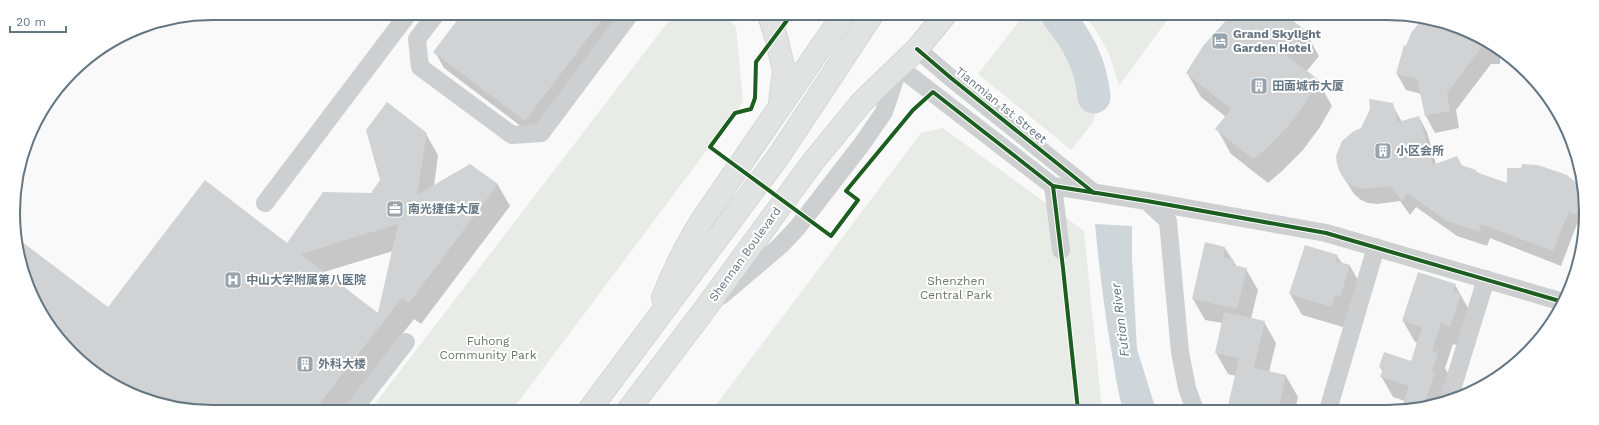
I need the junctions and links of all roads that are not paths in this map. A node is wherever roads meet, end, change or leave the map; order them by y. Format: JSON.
{"nodes":[{"id":1,"x":403,"y":20,"type":"edge"},
{"id":2,"x":431,"y":20,"type":"edge"},
{"id":3,"x":626,"y":20,"type":"edge"},
{"id":4,"x":770,"y":20,"type":"edge"},
{"id":5,"x":840,"y":20,"type":"edge"},
{"id":6,"x":869,"y":20,"type":"edge"},
{"id":7,"x":942,"y":20,"type":"edge"},
{"id":8,"x":917,"y":49,"type":"junction"},
{"id":9,"x":900,"y":67,"type":"junction"},
{"id":10,"x":779,"y":108,"type":"junction"},
{"id":11,"x":1053,"y":186,"type":"junction"},
{"id":12,"x":1094,"y":193,"type":"junction"},
{"id":13,"x":1147,"y":201,"type":"junction"},
{"id":14,"x":264,"y":203,"type":"dead end"},
{"id":15,"x":1376,"y":247,"type":"junction"},
{"id":16,"x":1061,"y":250,"type":"dead end"},
{"id":17,"x":1486,"y":279,"type":"junction"},
{"id":18,"x":1558,"y":300,"type":"edge"},
{"id":19,"x":655,"y":322,"type":"junction"},
{"id":20,"x":406,"y":342,"type":"dead end"},
{"id":21,"x":1451,"y":394,"type":"edge"},
{"id":22,"x":356,"y":405,"type":"edge"},
{"id":23,"x":593,"y":405,"type":"edge"},
{"id":24,"x":633,"y":405,"type":"edge"},
{"id":25,"x":1193,"y":405,"type":"edge"},
{"id":26,"x":1329,"y":405,"type":"edge"}],
"edges":[{"from":1,"to":14,"type":"street"},
{"from":2,"to":3,"type":"street"},
{"from":4,"to":10,"type":"main road"},
{"from":5,"to":10,"type":"main road"},
{"from":6,"to":19,"type":"main road"},
{"from":7,"to":8,"type":"main road","name":"Shennan Boulevard"},
{"from":8,"to":9,"type":"main road","name":"Shennan Boulevard"},
{"from":8,"to":12,"type":"street","name":"Tianmian 1st Street"},
{"from":9,"to":11,"type":"street"},
{"from":9,"to":24,"type":"main road","name":"Shennan Boulevard"},
{"from":10,"to":19,"type":"main road"},
{"from":11,"to":12,"type":"street"},
{"from":11,"to":16,"type":"street"},
{"from":12,"to":13,"type":"street"},
{"from":13,"to":15,"type":"street"},
{"from":13,"to":25,"type":"street"},
{"from":15,"to":17,"type":"street"},
{"from":15,"to":26,"type":"street"},
{"from":17,"to":18,"type":"street"},
{"from":17,"to":21,"type":"street"},
{"from":19,"to":23,"type":"main road"},
{"from":20,"to":22,"type":"street"}]}
